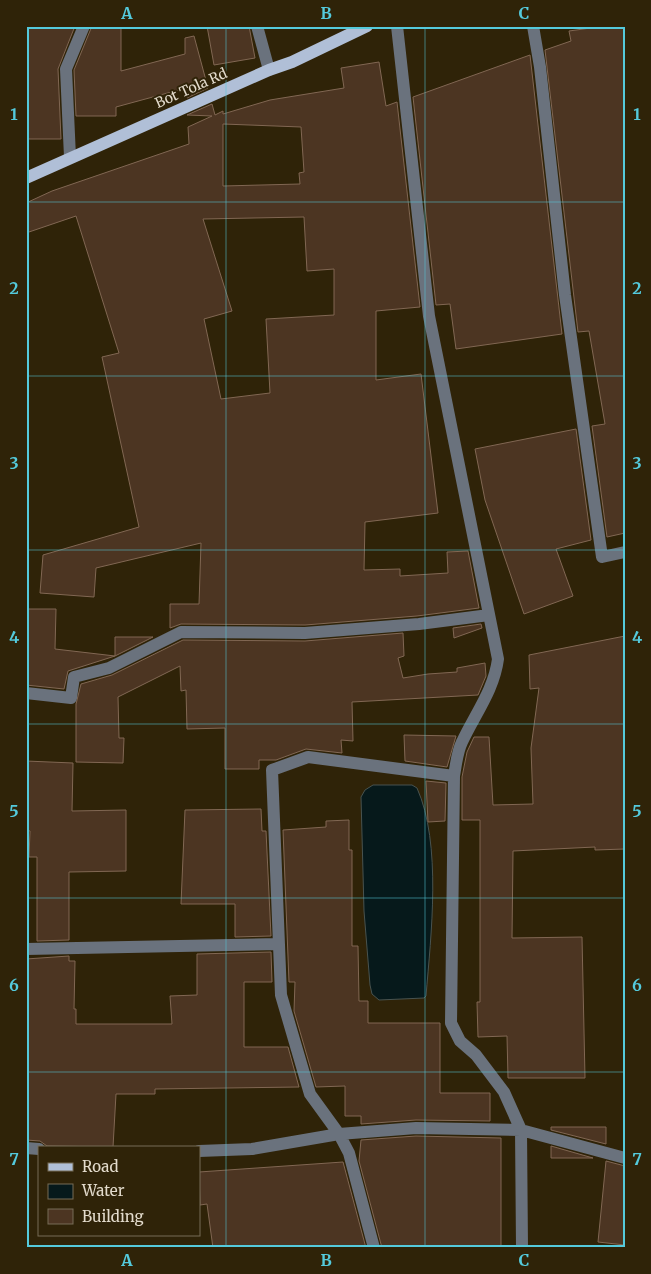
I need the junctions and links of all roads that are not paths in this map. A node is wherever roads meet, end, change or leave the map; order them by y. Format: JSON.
{"nodes":[{"id":1,"x":84,"y":26,"type":"edge"},
{"id":2,"x":257,"y":26,"type":"edge"},
{"id":3,"x":367,"y":26,"type":"edge"},
{"id":4,"x":397,"y":26,"type":"edge"},
{"id":5,"x":533,"y":26,"type":"edge"},
{"id":6,"x":269,"y":70,"type":"junction"},
{"id":7,"x":70,"y":158,"type":"junction"},
{"id":8,"x":26,"y":178,"type":"edge"},
{"id":9,"x":625,"y":552,"type":"edge"},
{"id":10,"x":489,"y":615,"type":"junction"},
{"id":11,"x":26,"y":693,"type":"edge"},
{"id":12,"x":454,"y":776,"type":"junction"},
{"id":13,"x":279,"y":944,"type":"junction"},
{"id":14,"x":26,"y":949,"type":"edge"},
{"id":15,"x":521,"y":1130,"type":"junction"},
{"id":16,"x":340,"y":1134,"type":"junction"},
{"id":17,"x":200,"y":1151,"type":"edge"},
{"id":18,"x":625,"y":1158,"type":"edge"},
{"id":19,"x":374,"y":1248,"type":"edge"},
{"id":20,"x":522,"y":1248,"type":"edge"}],
"edges":[{"from":1,"to":7,"type":"street"},
{"from":2,"to":6,"type":"street"},
{"from":3,"to":6,"type":"main road","name":"Bot Tola Rd"},
{"from":4,"to":10,"type":"street"},
{"from":5,"to":9,"type":"street"},
{"from":6,"to":7,"type":"main road","name":"Bot Tola Rd"},
{"from":7,"to":8,"type":"main road","name":"Bot Tola Rd"},
{"from":10,"to":11,"type":"street"},
{"from":10,"to":12,"type":"street"},
{"from":12,"to":13,"type":"street"},
{"from":12,"to":15,"type":"street"},
{"from":13,"to":14,"type":"street"},
{"from":13,"to":16,"type":"street"},
{"from":15,"to":16,"type":"street"},
{"from":15,"to":18,"type":"street"},
{"from":15,"to":20,"type":"street"},
{"from":16,"to":17,"type":"street"},
{"from":16,"to":19,"type":"street"}]}
